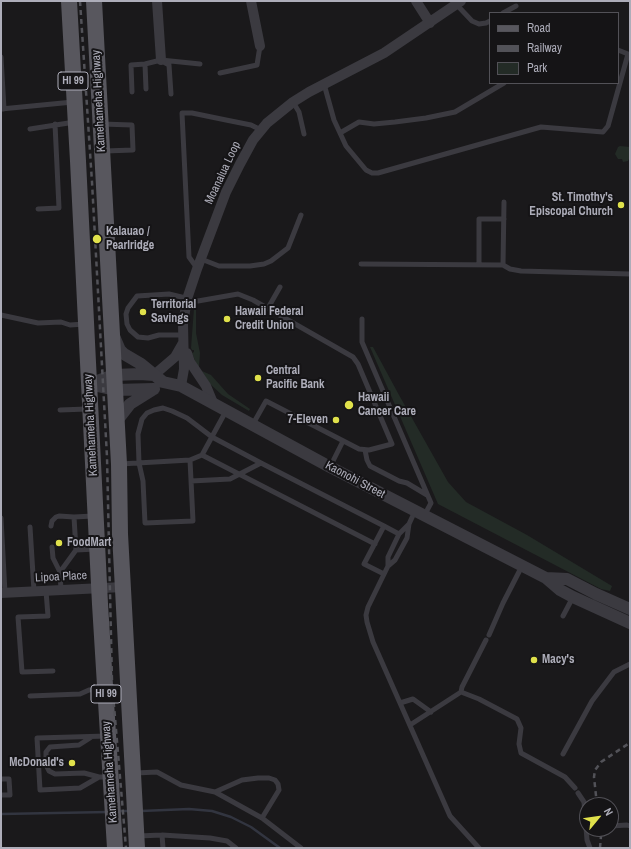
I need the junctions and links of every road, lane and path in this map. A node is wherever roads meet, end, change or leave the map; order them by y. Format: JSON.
{"nodes":[{"id":1,"x":69,"y":1,"type":"edge"},
{"id":2,"x":94,"y":1,"type":"edge"},
{"id":3,"x":157,"y":1,"type":"edge"},
{"id":4,"x":251,"y":1,"type":"edge"},
{"id":5,"x":416,"y":1,"type":"edge"},
{"id":6,"x":458,"y":3,"type":"edge"},
{"id":7,"x":516,"y":6,"type":"dead end"},
{"id":8,"x":505,"y":12,"type":"edge"},
{"id":9,"x":489,"y":21,"type":"edge"},
{"id":10,"x":430,"y":23,"type":"junction"},
{"id":11,"x":260,"y":46,"type":"joint"},
{"id":12,"x":619,"y":50,"type":"edge"},
{"id":13,"x":1,"y":57,"type":"edge"},
{"id":14,"x":161,"y":60,"type":"junction"},
{"id":15,"x":145,"y":64,"type":"junction"},
{"id":16,"x":200,"y":64,"type":"dead end"},
{"id":17,"x":220,"y":73,"type":"dead end"},
{"id":18,"x":324,"y":84,"type":"junction"},
{"id":19,"x":502,"y":84,"type":"edge"},
{"id":20,"x":146,"y":89,"type":"dead end"},
{"id":21,"x":132,"y":92,"type":"dead end"},
{"id":22,"x":171,"y":94,"type":"dead end"},
{"id":23,"x":74,"y":102,"type":"junction"},
{"id":24,"x":293,"y":102,"type":"junction"},
{"id":25,"x":3,"y":109,"type":"edge"},
{"id":26,"x":76,"y":122,"type":"junction"},
{"id":27,"x":55,"y":124,"type":"junction"},
{"id":28,"x":101,"y":124,"type":"junction"},
{"id":29,"x":30,"y":129,"type":"dead end"},
{"id":30,"x":262,"y":130,"type":"junction"},
{"id":31,"x":340,"y":133,"type":"junction"},
{"id":32,"x":304,"y":134,"type":"dead end"},
{"id":33,"x":102,"y":151,"type":"junction"},
{"id":34,"x":504,"y":202,"type":"dead end"},
{"id":35,"x":38,"y":209,"type":"dead end"},
{"id":36,"x":301,"y":215,"type":"dead end"},
{"id":37,"x":504,"y":219,"type":"junction"},
{"id":38,"x":201,"y":259,"type":"junction"},
{"id":39,"x":361,"y":264,"type":"dead end"},
{"id":40,"x":479,"y":265,"type":"junction"},
{"id":41,"x":503,"y":265,"type":"junction"},
{"id":42,"x":197,"y":269,"type":"junction"},
{"id":43,"x":630,"y":274,"type":"edge"},
{"id":44,"x":280,"y":287,"type":"dead end"},
{"id":45,"x":187,"y":298,"type":"junction"},
{"id":46,"x":268,"y":308,"type":"junction"},
{"id":47,"x":1,"y":315,"type":"edge"},
{"id":48,"x":362,"y":319,"type":"dead end"},
{"id":49,"x":86,"y":324,"type":"junction"},
{"id":50,"x":111,"y":328,"type":"junction"},
{"id":51,"x":183,"y":339,"type":"junction"},
{"id":52,"x":159,"y":378,"type":"junction"},
{"id":53,"x":114,"y":383,"type":"junction"},
{"id":54,"x":89,"y":384,"type":"junction"},
{"id":55,"x":181,"y":386,"type":"junction"},
{"id":56,"x":154,"y":390,"type":"junction"},
{"id":57,"x":212,"y":403,"type":"junction"},
{"id":58,"x":90,"y":409,"type":"junction"},
{"id":59,"x":60,"y":410,"type":"dead end"},
{"id":60,"x":226,"y":411,"type":"junction"},
{"id":61,"x":116,"y":422,"type":"junction"},
{"id":62,"x":252,"y":425,"type":"junction"},
{"id":63,"x":212,"y":437,"type":"junction"},
{"id":64,"x":342,"y":441,"type":"junction"},
{"id":65,"x":365,"y":450,"type":"junction"},
{"id":66,"x":202,"y":455,"type":"junction"},
{"id":67,"x":190,"y":460,"type":"junction"},
{"id":68,"x":139,"y":463,"type":"junction"},
{"id":69,"x":261,"y":463,"type":"junction"},
{"id":70,"x":119,"y":464,"type":"junction"},
{"id":71,"x":330,"y":467,"type":"junction"},
{"id":72,"x":240,"y":474,"type":"junction"},
{"id":73,"x":191,"y":481,"type":"junction"},
{"id":74,"x":427,"y":495,"type":"junction"},
{"id":75,"x":420,"y":514,"type":"junction"},
{"id":76,"x":96,"y":516,"type":"junction"},
{"id":77,"x":74,"y":517,"type":"junction"},
{"id":78,"x":1,"y":518,"type":"edge"},
{"id":79,"x":409,"y":524,"type":"junction"},
{"id":80,"x":30,"y":526,"type":"dead end"},
{"id":81,"x":51,"y":526,"type":"dead end"},
{"id":82,"x":384,"y":526,"type":"junction"},
{"id":83,"x":399,"y":534,"type":"junction"},
{"id":84,"x":375,"y":544,"type":"junction"},
{"id":85,"x":52,"y":547,"type":"dead end"},
{"id":86,"x":98,"y":549,"type":"junction"},
{"id":87,"x":76,"y":550,"type":"junction"},
{"id":88,"x":388,"y":566,"type":"junction"},
{"id":89,"x":522,"y":566,"type":"junction"},
{"id":90,"x":60,"y":572,"type":"junction"},
{"id":91,"x":384,"y":574,"type":"junction"},
{"id":92,"x":546,"y":578,"type":"junction"},
{"id":93,"x":123,"y":587,"type":"junction"},
{"id":94,"x":100,"y":588,"type":"junction"},
{"id":95,"x":61,"y":590,"type":"junction"},
{"id":96,"x":34,"y":591,"type":"junction"},
{"id":97,"x":46,"y":591,"type":"junction"},
{"id":98,"x":3,"y":593,"type":"edge"},
{"id":99,"x":573,"y":597,"type":"junction"},
{"id":100,"x":630,"y":609,"type":"edge"},
{"id":101,"x":564,"y":616,"type":"dead end"},
{"id":102,"x":630,"y":623,"type":"edge"},
{"id":103,"x":489,"y":634,"type":"dead end"},
{"id":104,"x":486,"y":640,"type":"dead end"},
{"id":105,"x":630,"y":664,"type":"edge"},
{"id":106,"x":53,"y":671,"type":"dead end"},
{"id":107,"x":105,"y":689,"type":"junction"},
{"id":108,"x":461,"y":692,"type":"junction"},
{"id":109,"x":30,"y":696,"type":"dead end"},
{"id":110,"x":400,"y":703,"type":"junction"},
{"id":111,"x":431,"y":712,"type":"junction"},
{"id":112,"x":410,"y":725,"type":"junction"},
{"id":113,"x":108,"y":736,"type":"junction"},
{"id":114,"x":91,"y":737,"type":"junction"},
{"id":115,"x":563,"y":754,"type":"dead end"},
{"id":116,"x":132,"y":773,"type":"junction"},
{"id":117,"x":104,"y":777,"type":"junction"},
{"id":118,"x":1,"y":779,"type":"edge"},
{"id":119,"x":575,"y":788,"type":"dead end"},
{"id":120,"x":216,"y":792,"type":"junction"},
{"id":121,"x":578,"y":793,"type":"dead end"},
{"id":122,"x":1,"y":795,"type":"edge"},
{"id":123,"x":262,"y":818,"type":"junction"},
{"id":124,"x":619,"y":825,"type":"edge"},
{"id":125,"x":630,"y":826,"type":"edge"},
{"id":126,"x":162,"y":835,"type":"junction"},
{"id":127,"x":136,"y":836,"type":"edge"},
{"id":128,"x":115,"y":848,"type":"edge"},
{"id":129,"x":163,"y":848,"type":"edge"},
{"id":130,"x":236,"y":848,"type":"edge"},
{"id":131,"x":301,"y":848,"type":"edge"},
{"id":132,"x":479,"y":848,"type":"edge"},
{"id":133,"x":590,"y":848,"type":"edge"}],
"edges":[{"from":1,"to":23,"type":"main road","name":"Kamehameha Highway","number":"HI 99"},
{"from":2,"to":28,"type":"main road","name":"Kamehameha Highway","number":"HI 99"},
{"from":3,"to":14,"type":"street"},
{"from":4,"to":11,"type":"street"},
{"from":5,"to":10,"type":"street"},
{"from":6,"to":9,"type":"lane"},
{"from":6,"to":10,"type":"street","name":"Moanalua Loop"},
{"from":7,"to":8,"type":"lane"},
{"from":10,"to":18,"type":"street","name":"Moanalua Loop"},
{"from":11,"to":17,"type":"lane"},
{"from":12,"to":31,"type":"lane"},
{"from":13,"to":25,"type":"lane"},
{"from":14,"to":15,"type":"lane"},
{"from":14,"to":16,"type":"lane"},
{"from":14,"to":22,"type":"lane"},
{"from":15,"to":20,"type":"lane"},
{"from":15,"to":21,"type":"lane"},
{"from":18,"to":24,"type":"street","name":"Moanalua Loop"},
{"from":18,"to":31,"type":"lane"},
{"from":19,"to":31,"type":"lane"},
{"from":23,"to":25,"type":"lane"},
{"from":23,"to":26,"type":"main road","name":"Kamehameha Highway","number":"HI 99"},
{"from":24,"to":30,"type":"street","name":"Moanalua Loop"},
{"from":24,"to":32,"type":"lane"},
{"from":26,"to":27,"type":"lane"},
{"from":26,"to":49,"type":"main road","name":"Kamehameha Highway","number":"HI 99"},
{"from":27,"to":29,"type":"lane"},
{"from":27,"to":35,"type":"lane"},
{"from":28,"to":33,"type":"main road","name":"Kamehameha Highway","number":"HI 99"},
{"from":28,"to":33,"type":"lane"},
{"from":30,"to":38,"type":"street","name":"Moanalua Loop"},
{"from":30,"to":42,"type":"lane"},
{"from":33,"to":50,"type":"main road","name":"Kamehameha Highway","number":"HI 99"},
{"from":34,"to":37,"type":"lane"},
{"from":36,"to":38,"type":"lane"},
{"from":37,"to":40,"type":"lane"},
{"from":37,"to":41,"type":"lane"},
{"from":38,"to":42,"type":"street","name":"Moanalua Loop"},
{"from":39,"to":40,"type":"lane"},
{"from":40,"to":41,"type":"lane"},
{"from":41,"to":43,"type":"lane"},
{"from":42,"to":45,"type":"street","name":"Moanalua Loop"},
{"from":44,"to":46,"type":"lane"},
{"from":45,"to":46,"type":"lane"},
{"from":45,"to":51,"type":"street","name":"Moanalua Loop"},
{"from":45,"to":51,"type":"lane"},
{"from":46,"to":65,"type":"lane"},
{"from":47,"to":49,"type":"lane"},
{"from":48,"to":74,"type":"lane"},
{"from":49,"to":54,"type":"main road","name":"Kamehameha Highway","number":"HI 99"},
{"from":50,"to":52,"type":"street"},
{"from":50,"to":53,"type":"main road","name":"Kamehameha Highway","number":"HI 99"},
{"from":51,"to":52,"type":"street"},
{"from":51,"to":55,"type":"street","name":"Moanalua Loop"},
{"from":51,"to":57,"type":"street","name":"Moanalua Loop"},
{"from":52,"to":53,"type":"street","name":"Kaonohi Street"},
{"from":52,"to":55,"type":"street","name":"Kaonohi Street"},
{"from":52,"to":56,"type":"street"},
{"from":53,"to":54,"type":"street","name":"Kaonohi Street"},
{"from":53,"to":56,"type":"street","name":"Kaonohi Street"},
{"from":53,"to":61,"type":"main road","name":"Kamehameha Highway","number":"HI 99"},
{"from":54,"to":58,"type":"main road","name":"Kamehameha Highway","number":"HI 99"},
{"from":55,"to":57,"type":"street","name":"Kaonohi Street"},
{"from":56,"to":61,"type":"street"},
{"from":57,"to":60,"type":"street","name":"Kaonohi Street"},
{"from":58,"to":59,"type":"lane"},
{"from":58,"to":76,"type":"main road","name":"Kamehameha Highway","number":"HI 99"},
{"from":60,"to":62,"type":"street","name":"Kaonohi Street"},
{"from":60,"to":63,"type":"lane"},
{"from":61,"to":70,"type":"main road","name":"Kamehameha Highway","number":"HI 99"},
{"from":62,"to":64,"type":"lane"},
{"from":62,"to":71,"type":"street","name":"Kaonohi Street"},
{"from":63,"to":66,"type":"lane"},
{"from":63,"to":68,"type":"lane"},
{"from":63,"to":69,"type":"lane"},
{"from":64,"to":65,"type":"lane"},
{"from":64,"to":71,"type":"lane"},
{"from":65,"to":74,"type":"lane"},
{"from":66,"to":67,"type":"lane"},
{"from":66,"to":72,"type":"lane"},
{"from":67,"to":68,"type":"lane"},
{"from":67,"to":73,"type":"lane"},
{"from":68,"to":70,"type":"lane"},
{"from":68,"to":73,"type":"lane"},
{"from":69,"to":72,"type":"lane"},
{"from":69,"to":82,"type":"lane"},
{"from":70,"to":93,"type":"main road","name":"Kamehameha Highway","number":"HI 99"},
{"from":71,"to":75,"type":"street","name":"Kaonohi Street"},
{"from":72,"to":73,"type":"lane"},
{"from":72,"to":84,"type":"lane"},
{"from":74,"to":75,"type":"lane"},
{"from":75,"to":79,"type":"lane"},
{"from":75,"to":89,"type":"street","name":"Kaonohi Street"},
{"from":76,"to":77,"type":"lane"},
{"from":76,"to":86,"type":"main road","name":"Kamehameha Highway","number":"HI 99"},
{"from":77,"to":81,"type":"lane"},
{"from":77,"to":87,"type":"lane"},
{"from":78,"to":98,"type":"lane"},
{"from":79,"to":83,"type":"lane"},
{"from":79,"to":88,"type":"lane"},
{"from":80,"to":96,"type":"lane"},
{"from":82,"to":83,"type":"lane"},
{"from":82,"to":84,"type":"lane"},
{"from":83,"to":88,"type":"lane"},
{"from":84,"to":91,"type":"lane"},
{"from":85,"to":90,"type":"lane"},
{"from":86,"to":87,"type":"lane"},
{"from":86,"to":94,"type":"main road","name":"Kamehameha Highway","number":"HI 99"},
{"from":87,"to":90,"type":"lane"},
{"from":88,"to":91,"type":"lane"},
{"from":89,"to":92,"type":"street","name":"Kaonohi Street"},
{"from":89,"to":103,"type":"lane"},
{"from":90,"to":95,"type":"lane"},
{"from":91,"to":110,"type":"lane"},
{"from":92,"to":99,"type":"street","name":"Kaonohi Street"},
{"from":92,"to":100,"type":"street","name":"Kaonohi Street"},
{"from":93,"to":94,"type":"street","name":"Lipoa Place"},
{"from":93,"to":116,"type":"main road","name":"Kamehameha Highway","number":"HI 99"},
{"from":94,"to":95,"type":"street","name":"Lipoa Place"},
{"from":94,"to":107,"type":"main road","name":"Kamehameha Highway","number":"HI 99"},
{"from":95,"to":97,"type":"street","name":"Lipoa Place"},
{"from":96,"to":97,"type":"street","name":"Lipoa Place"},
{"from":96,"to":98,"type":"street","name":"Lipoa Place"},
{"from":97,"to":106,"type":"lane"},
{"from":99,"to":101,"type":"lane"},
{"from":99,"to":102,"type":"street","name":"Kaonohi Street"},
{"from":104,"to":108,"type":"lane"},
{"from":105,"to":115,"type":"lane"},
{"from":107,"to":109,"type":"lane"},
{"from":107,"to":113,"type":"main road","name":"Kamehameha Highway","number":"HI 99"},
{"from":108,"to":111,"type":"lane"},
{"from":108,"to":119,"type":"lane"},
{"from":110,"to":111,"type":"lane"},
{"from":110,"to":112,"type":"lane"},
{"from":111,"to":112,"type":"lane"},
{"from":112,"to":132,"type":"lane"},
{"from":113,"to":114,"type":"lane"},
{"from":113,"to":117,"type":"main road","name":"Kamehameha Highway","number":"HI 99"},
{"from":114,"to":117,"type":"lane"},
{"from":114,"to":117,"type":"lane"},
{"from":116,"to":120,"type":"lane"},
{"from":116,"to":127,"type":"main road","name":"Kamehameha Highway","number":"HI 99"},
{"from":117,"to":128,"type":"main road","name":"Kamehameha Highway","number":"HI 99"},
{"from":118,"to":122,"type":"lane"},
{"from":120,"to":123,"type":"lane"},
{"from":120,"to":123,"type":"lane"},
{"from":121,"to":133,"type":"lane"},
{"from":123,"to":131,"type":"lane"},
{"from":124,"to":125,"type":"lane"},
{"from":126,"to":127,"type":"lane"},
{"from":126,"to":129,"type":"lane"},
{"from":126,"to":130,"type":"lane"}]}
